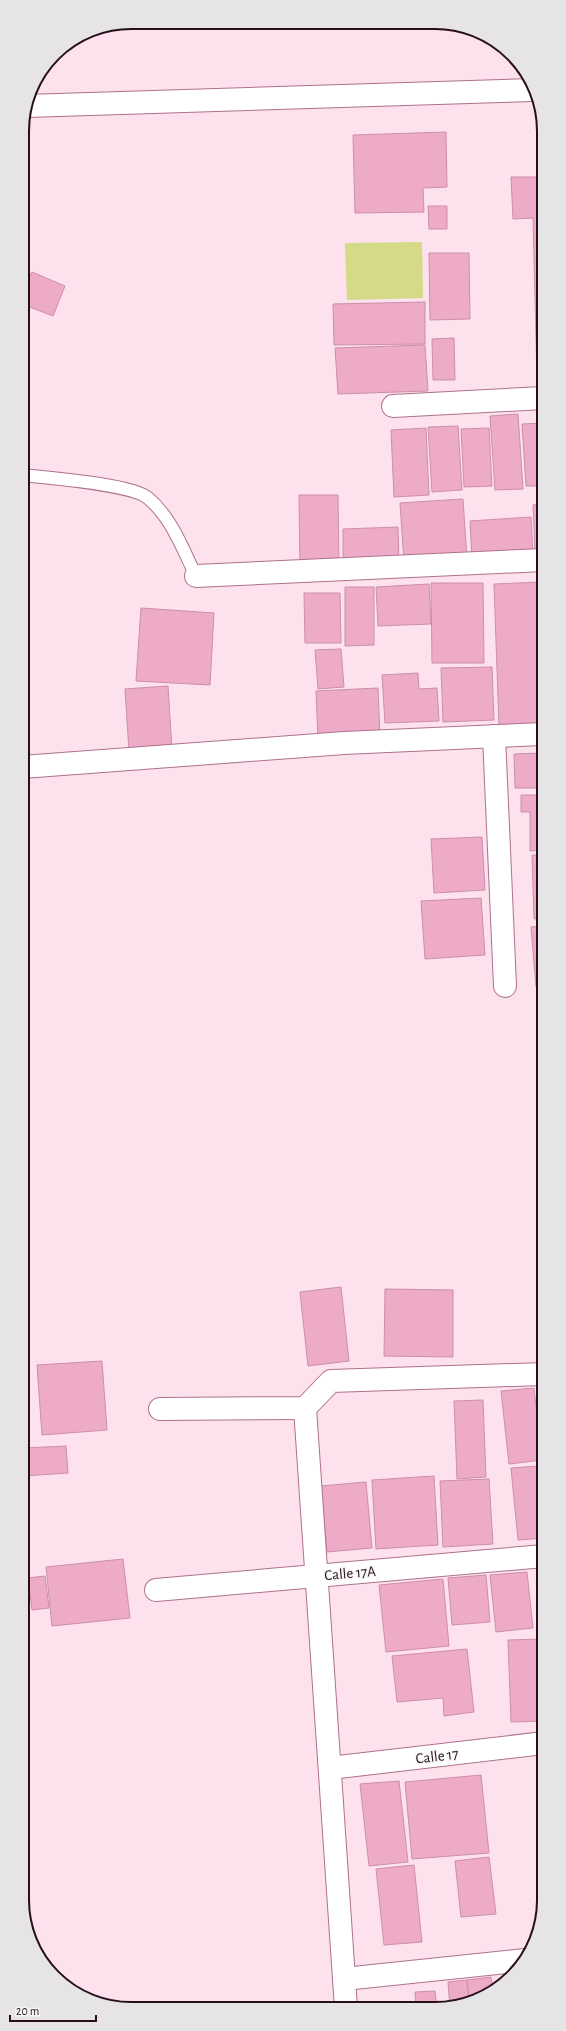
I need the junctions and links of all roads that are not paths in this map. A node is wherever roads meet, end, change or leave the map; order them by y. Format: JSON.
{"nodes":[{"id":1,"x":528,"y":90,"type":"edge"},
{"id":2,"x":32,"y":106,"type":"edge"},
{"id":3,"x":537,"y":398,"type":"edge"},
{"id":4,"x":393,"y":406,"type":"dead end"},
{"id":5,"x":29,"y":476,"type":"edge"},
{"id":6,"x":537,"y":560,"type":"edge"},
{"id":7,"x":196,"y":576,"type":"joint"},
{"id":8,"x":537,"y":734,"type":"edge"},
{"id":9,"x":494,"y":736,"type":"junction"},
{"id":10,"x":29,"y":767,"type":"edge"},
{"id":11,"x":505,"y":986,"type":"dead end"},
{"id":12,"x":537,"y":1374,"type":"edge"},
{"id":13,"x":305,"y":1408,"type":"junction"},
{"id":14,"x":160,"y":1409,"type":"dead end"},
{"id":15,"x":537,"y":1557,"type":"edge"},
{"id":16,"x":316,"y":1576,"type":"junction"},
{"id":17,"x":156,"y":1590,"type":"dead end"},
{"id":18,"x":537,"y":1744,"type":"edge"},
{"id":19,"x":330,"y":1768,"type":"junction"},
{"id":20,"x":517,"y":1961,"type":"edge"},
{"id":21,"x":344,"y":1979,"type":"junction"},
{"id":22,"x":346,"y":2002,"type":"edge"}],
"edges":[{"from":1,"to":2,"type":"street"},
{"from":3,"to":4,"type":"street"},
{"from":5,"to":7,"type":"lane"},
{"from":6,"to":7,"type":"street"},
{"from":8,"to":9,"type":"street"},
{"from":9,"to":10,"type":"street"},
{"from":9,"to":11,"type":"street"},
{"from":12,"to":13,"type":"street"},
{"from":13,"to":14,"type":"street"},
{"from":13,"to":16,"type":"street"},
{"from":15,"to":16,"type":"street","name":"Calle 17A"},
{"from":16,"to":17,"type":"street","name":"Calle 17A"},
{"from":16,"to":19,"type":"street"},
{"from":18,"to":19,"type":"street","name":"Calle 17"},
{"from":19,"to":21,"type":"street"},
{"from":20,"to":21,"type":"street"},
{"from":21,"to":22,"type":"street"}]}
